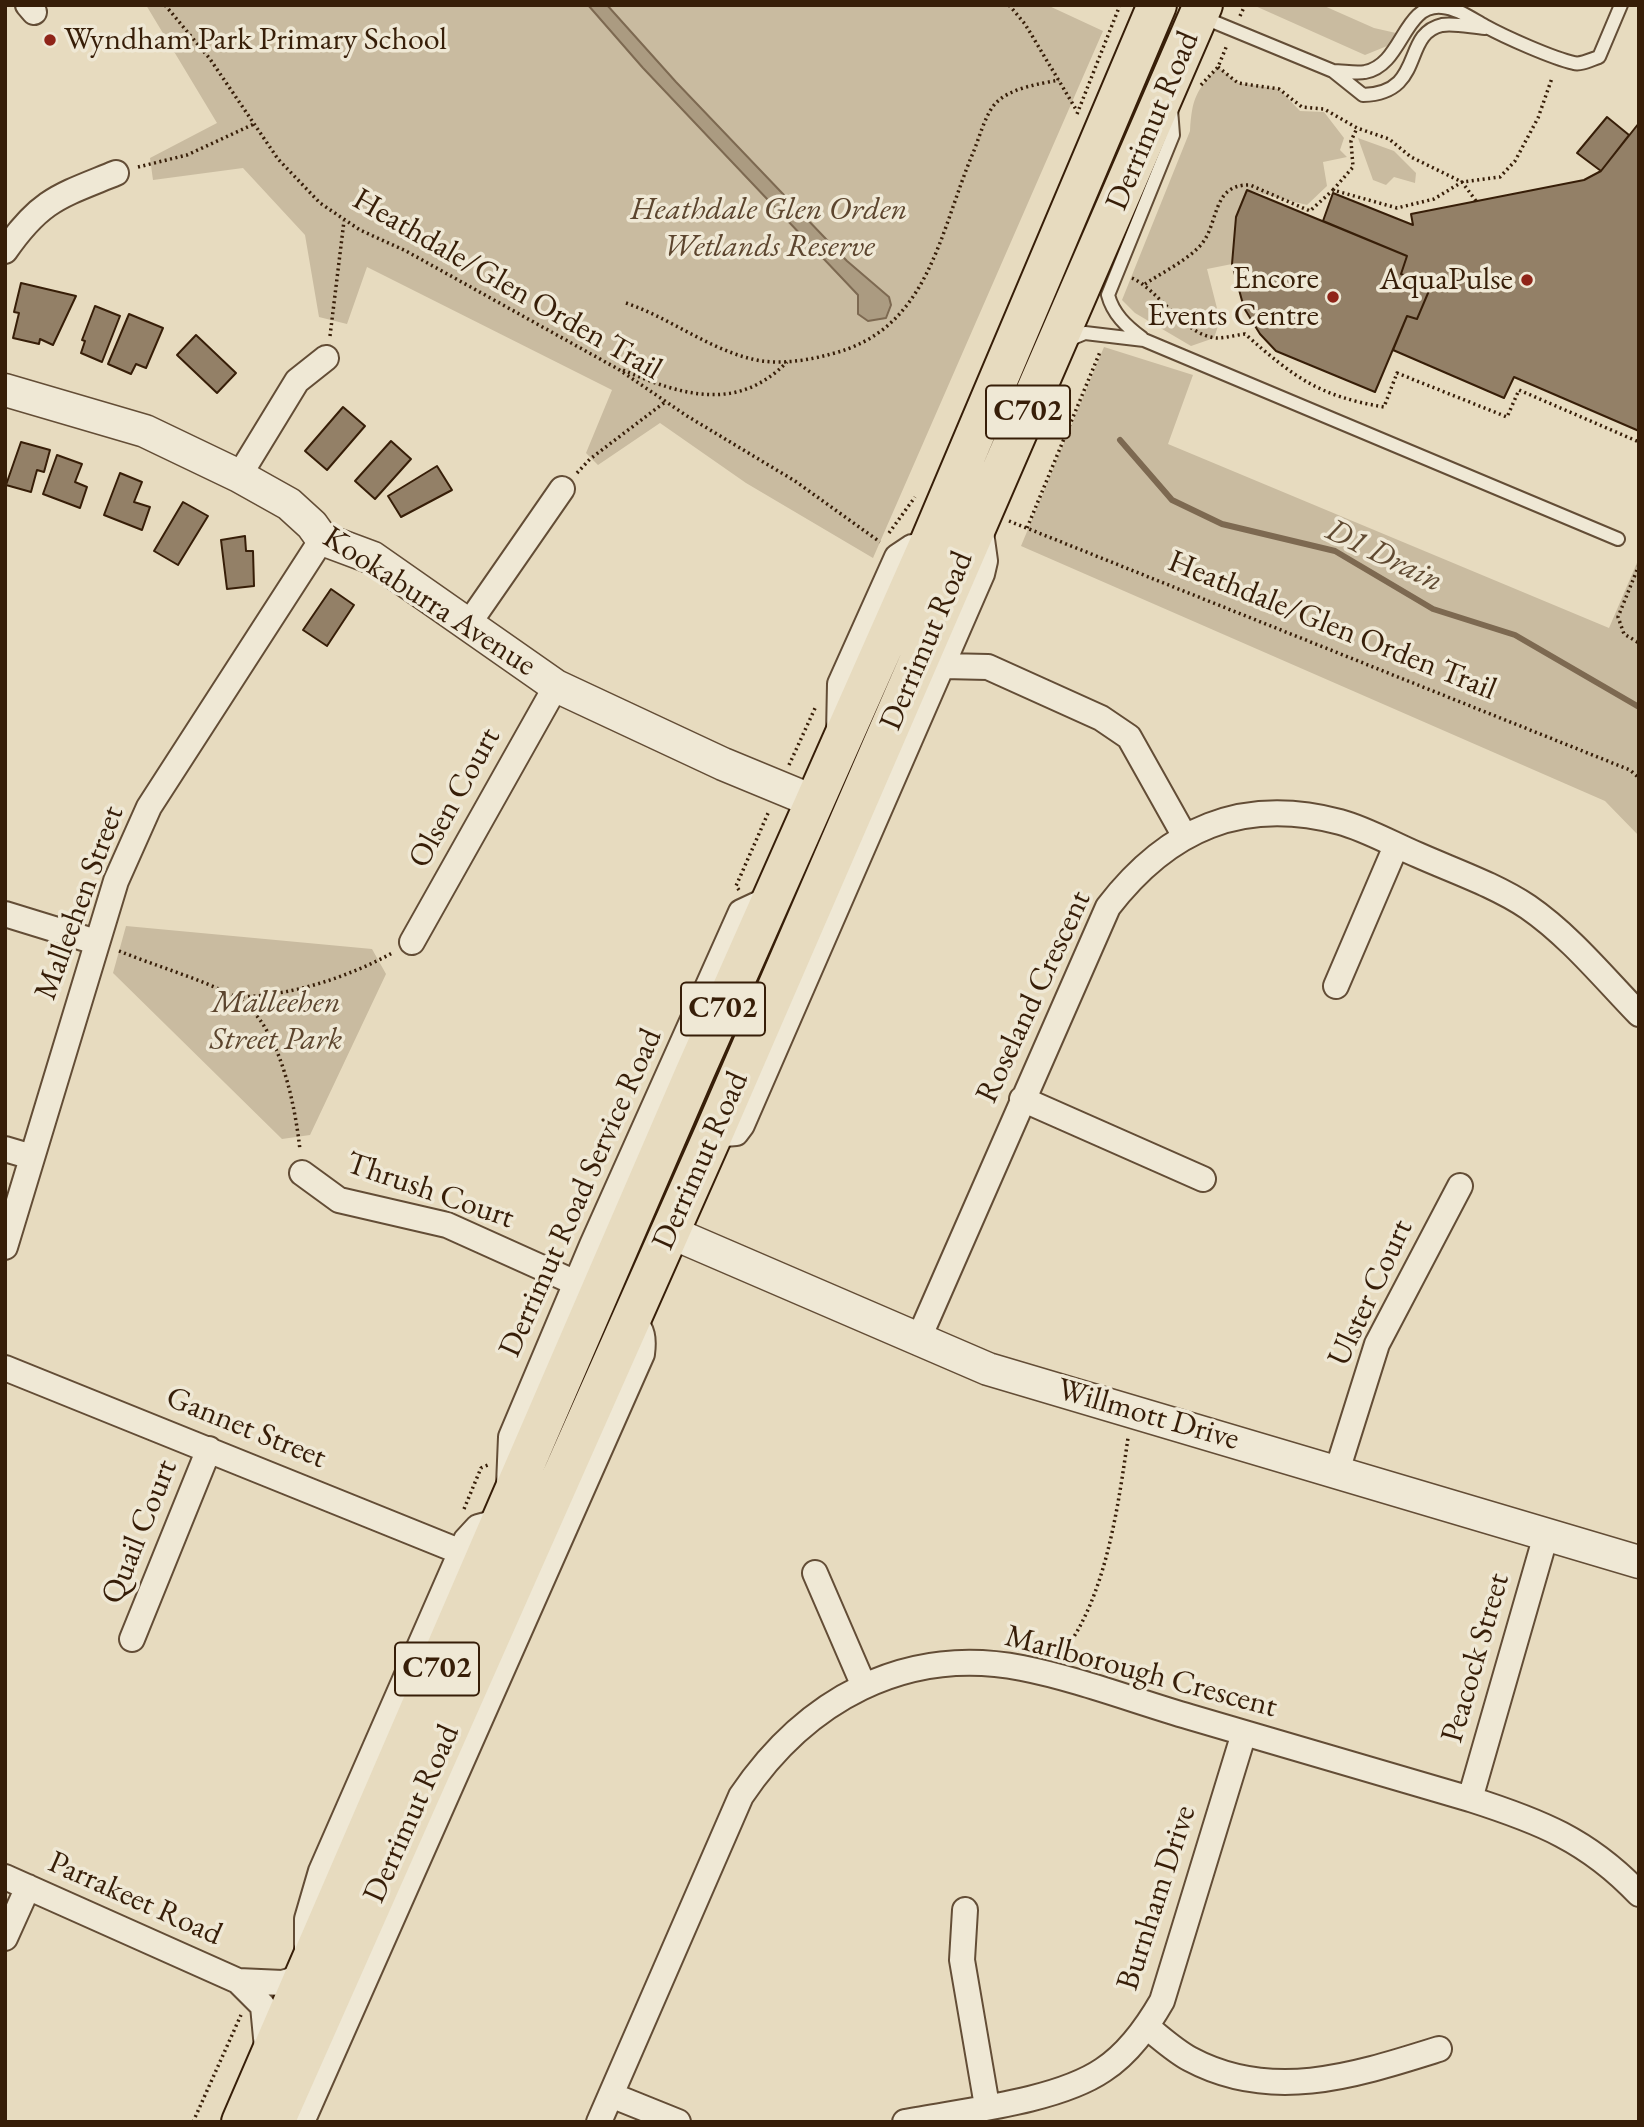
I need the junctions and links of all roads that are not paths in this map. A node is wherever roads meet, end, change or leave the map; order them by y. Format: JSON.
{"nodes":[{"id":1,"x":1157,"y":5,"type":"edge"},
{"id":2,"x":1622,"y":5,"type":"edge"},
{"id":3,"x":1191,"y":9,"type":"edge"},
{"id":4,"x":1489,"y":29,"type":"junction"},
{"id":5,"x":1333,"y":71,"type":"junction"},
{"id":6,"x":1167,"y":88,"type":"junction"},
{"id":7,"x":116,"y":173,"type":"road end"},
{"id":8,"x":5,"y":251,"type":"edge"},
{"id":9,"x":1144,"y":340,"type":"junction"},
{"id":10,"x":1056,"y":349,"type":"junction"},
{"id":11,"x":326,"y":358,"type":"road end"},
{"id":12,"x":5,"y":390,"type":"edge"},
{"id":13,"x":239,"y":476,"type":"junction"},
{"id":14,"x":562,"y":489,"type":"road end"},
{"id":15,"x":992,"y":520,"type":"junction"},
{"id":16,"x":322,"y":539,"type":"junction"},
{"id":17,"x":1618,"y":539,"type":"dead end"},
{"id":18,"x":467,"y":626,"type":"junction"},
{"id":19,"x":944,"y":666,"type":"junction"},
{"id":20,"x":556,"y":685,"type":"junction"},
{"id":21,"x":815,"y":802,"type":"junction"},
{"id":22,"x":850,"y":818,"type":"junction"},
{"id":23,"x":1184,"y":835,"type":"junction"},
{"id":24,"x":1396,"y":846,"type":"junction"},
{"id":25,"x":772,"y":897,"type":"junction"},
{"id":26,"x":5,"y":914,"type":"edge"},
{"id":27,"x":96,"y":942,"type":"junction"},
{"id":28,"x":412,"y":942,"type":"road end"},
{"id":29,"x":1336,"y":986,"type":"dead end"},
{"id":30,"x":1639,"y":1014,"type":"edge"},
{"id":31,"x":1022,"y":1099,"type":"junction"},
{"id":32,"x":713,"y":1135,"type":"junction"},
{"id":33,"x":5,"y":1149,"type":"edge"},
{"id":34,"x":32,"y":1157,"type":"junction"},
{"id":35,"x":302,"y":1173,"type":"road end"},
{"id":36,"x":1203,"y":1179,"type":"dead end"},
{"id":37,"x":1460,"y":1186,"type":"dead end"},
{"id":38,"x":633,"y":1216,"type":"junction"},
{"id":39,"x":670,"y":1232,"type":"junction"},
{"id":40,"x":5,"y":1247,"type":"edge"},
{"id":41,"x":578,"y":1284,"type":"junction"},
{"id":42,"x":632,"y":1318,"type":"junction"},
{"id":43,"x":583,"y":1332,"type":"junction"},
{"id":44,"x":918,"y":1340,"type":"junction"},
{"id":45,"x":5,"y":1368,"type":"edge"},
{"id":46,"x":209,"y":1449,"type":"junction"},
{"id":47,"x":1337,"y":1471,"type":"junction"},
{"id":48,"x":505,"y":1511,"type":"junction"},
{"id":49,"x":1546,"y":1535,"type":"junction"},
{"id":50,"x":528,"y":1552,"type":"junction"},
{"id":51,"x":470,"y":1562,"type":"junction"},
{"id":52,"x":1639,"y":1562,"type":"edge"},
{"id":53,"x":816,"y":1573,"type":"dead end"},
{"id":54,"x":132,"y":1639,"type":"dead end"},
{"id":55,"x":863,"y":1684,"type":"junction"},
{"id":56,"x":1244,"y":1733,"type":"junction"},
{"id":57,"x":1470,"y":1799,"type":"junction"},
{"id":58,"x":16,"y":1882,"type":"edge"},
{"id":59,"x":1639,"y":1894,"type":"edge"},
{"id":60,"x":965,"y":1910,"type":"dead end"},
{"id":61,"x":5,"y":1938,"type":"edge"},
{"id":62,"x":307,"y":1975,"type":"junction"},
{"id":63,"x":244,"y":1986,"type":"junction"},
{"id":64,"x":1147,"y":2028,"type":"junction"},
{"id":65,"x":1439,"y":2049,"type":"dead end"},
{"id":66,"x":266,"y":2067,"type":"junction"},
{"id":67,"x":611,"y":2095,"type":"junction"},
{"id":68,"x":987,"y":2106,"type":"junction"},
{"id":69,"x":240,"y":2122,"type":"edge"},
{"id":70,"x":275,"y":2122,"type":"edge"},
{"id":71,"x":302,"y":2122,"type":"edge"},
{"id":72,"x":599,"y":2122,"type":"edge"},
{"id":73,"x":678,"y":2122,"type":"edge"},
{"id":74,"x":905,"y":2122,"type":"edge"}],
"edges":[{"from":1,"to":21,"type":"highway","name":"Derrimut Road","number":"C702"},
{"from":2,"to":4,"type":"lane"},
{"from":3,"to":5,"type":"lane"},
{"from":3,"to":6,"type":"highway","name":"Derrimut Road","number":"C702"},
{"from":4,"to":5,"type":"lane"},
{"from":4,"to":5,"type":"lane"},
{"from":6,"to":9,"type":"lane"},
{"from":6,"to":10,"type":"highway","name":"Derrimut Road","number":"C702"},
{"from":7,"to":8,"type":"street"},
{"from":9,"to":10,"type":"lane"},
{"from":9,"to":17,"type":"lane"},
{"from":10,"to":15,"type":"highway","name":"Derrimut Road","number":"C702"},
{"from":11,"to":13,"type":"street"},
{"from":12,"to":13,"type":"street","name":"Kookaburra Avenue"},
{"from":13,"to":16,"type":"street","name":"Kookaburra Avenue"},
{"from":14,"to":18,"type":"street"},
{"from":15,"to":19,"type":"street"},
{"from":15,"to":22,"type":"highway","name":"Derrimut Road","number":"C702"},
{"from":16,"to":18,"type":"street","name":"Kookaburra Avenue"},
{"from":16,"to":27,"type":"street","name":"Malleehen Street"},
{"from":18,"to":20,"type":"street","name":"Kookaburra Avenue"},
{"from":19,"to":23,"type":"street"},
{"from":19,"to":32,"type":"street"},
{"from":20,"to":21,"type":"street","name":"Kookaburra Avenue"},
{"from":20,"to":28,"type":"street","name":"Olsen Court"},
{"from":21,"to":22,"type":"highway"},
{"from":21,"to":25,"type":"highway","name":"Derrimut Road","number":"C702"},
{"from":22,"to":32,"type":"highway","name":"Derrimut Road","number":"C702"},
{"from":23,"to":24,"type":"street","name":"Roseland Crescent"},
{"from":23,"to":31,"type":"street","name":"Roseland Crescent"},
{"from":24,"to":29,"type":"street"},
{"from":24,"to":30,"type":"street","name":"Roseland Crescent"},
{"from":25,"to":38,"type":"highway","name":"Derrimut Road","number":"C702"},
{"from":25,"to":41,"type":"street","name":"Derrimut Road Service Road"},
{"from":26,"to":27,"type":"street"},
{"from":27,"to":34,"type":"street","name":"Malleehen Street"},
{"from":31,"to":36,"type":"street"},
{"from":31,"to":44,"type":"street","name":"Roseland Crescent"},
{"from":32,"to":39,"type":"highway","name":"Derrimut Road","number":"C702"},
{"from":33,"to":34,"type":"street"},
{"from":34,"to":40,"type":"street","name":"Malleehen Street"},
{"from":35,"to":41,"type":"street","name":"Thrush Court"},
{"from":37,"to":47,"type":"street","name":"Ulster Court"},
{"from":38,"to":39,"type":"highway"},
{"from":38,"to":43,"type":"highway","name":"Derrimut Road","number":"C702"},
{"from":39,"to":42,"type":"highway","name":"Derrimut Road","number":"C702"},
{"from":39,"to":44,"type":"street","name":"Willmott Drive"},
{"from":41,"to":48,"type":"street","name":"Derrimut Road Service Road"},
{"from":42,"to":43,"type":"highway"},
{"from":42,"to":50,"type":"highway","name":"Derrimut Road","number":"C702"},
{"from":42,"to":71,"type":"street"},
{"from":43,"to":48,"type":"highway","name":"Derrimut Road","number":"C702"},
{"from":44,"to":47,"type":"street","name":"Willmott Drive"},
{"from":45,"to":46,"type":"street","name":"Gannet Street"},
{"from":46,"to":51,"type":"street","name":"Gannet Street"},
{"from":46,"to":54,"type":"street","name":"Quail Court"},
{"from":47,"to":49,"type":"street","name":"Willmott Drive"},
{"from":48,"to":51,"type":"highway","name":"Derrimut Road","number":"C702"},
{"from":49,"to":52,"type":"street","name":"Willmott Drive"},
{"from":49,"to":57,"type":"street","name":"Peacock Street"},
{"from":50,"to":51,"type":"highway"},
{"from":50,"to":70,"type":"highway","name":"Derrimut Road","number":"C702"},
{"from":51,"to":62,"type":"highway","name":"Derrimut Road","number":"C702"},
{"from":53,"to":55,"type":"street"},
{"from":55,"to":56,"type":"street","name":"Marlborough Crescent"},
{"from":55,"to":67,"type":"street","name":"Marlborough Crescent"},
{"from":56,"to":57,"type":"street","name":"Marlborough Crescent"},
{"from":56,"to":64,"type":"street","name":"Burnham Drive"},
{"from":57,"to":59,"type":"street","name":"Marlborough Crescent"},
{"from":58,"to":61,"type":"street"},
{"from":58,"to":63,"type":"street","name":"Parrakeet Road"},
{"from":60,"to":68,"type":"street"},
{"from":62,"to":63,"type":"street","name":"Parrakeet Road"},
{"from":62,"to":66,"type":"highway","name":"Derrimut Road","number":"C702"},
{"from":63,"to":66,"type":"street"},
{"from":64,"to":65,"type":"street"},
{"from":64,"to":68,"type":"street","name":"Burnham Drive"},
{"from":66,"to":69,"type":"highway","name":"Derrimut Road","number":"C702"},
{"from":67,"to":72,"type":"street","name":"Marlborough Crescent"},
{"from":67,"to":73,"type":"street"},
{"from":68,"to":74,"type":"street","name":"Burnham Drive"}]}
